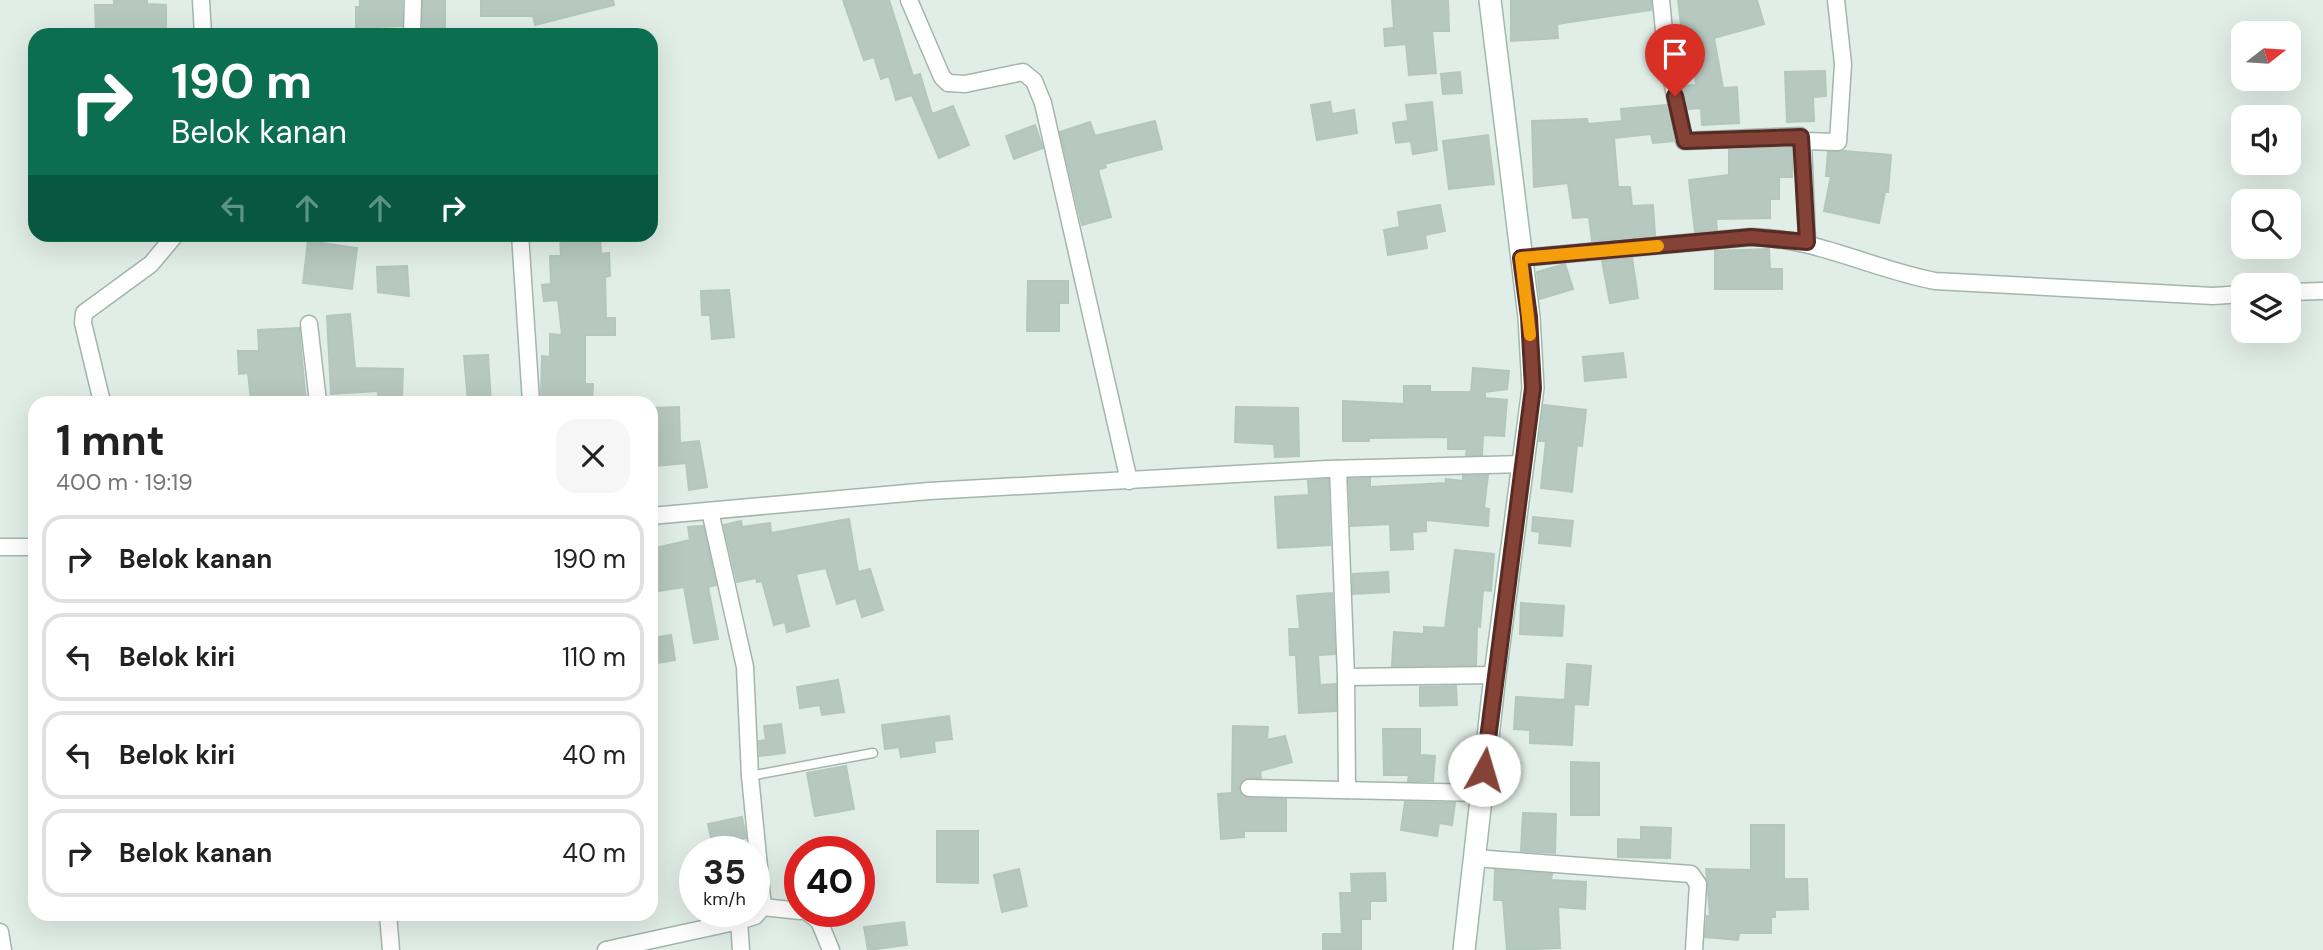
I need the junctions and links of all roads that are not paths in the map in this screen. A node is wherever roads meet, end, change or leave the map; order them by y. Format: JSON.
{"nodes":[{"id":1,"x":201,"y":0,"type":"edge"},
{"id":2,"x":413,"y":0,"type":"edge"},
{"id":3,"x":909,"y":0,"type":"edge"},
{"id":4,"x":1490,"y":0,"type":"edge"},
{"id":5,"x":1661,"y":0,"type":"edge"},
{"id":6,"x":1836,"y":0,"type":"edge"},
{"id":7,"x":203,"y":28,"type":"edge"},
{"id":8,"x":412,"y":28,"type":"edge"},
{"id":9,"x":1804,"y":141,"type":"junction"},
{"id":10,"x":169,"y":242,"type":"edge"},
{"id":11,"x":521,"y":242,"type":"edge"},
{"id":12,"x":1807,"y":242,"type":"junction"},
{"id":13,"x":1521,"y":258,"type":"junction"},
{"id":14,"x":2323,"y":290,"type":"edge"},
{"id":15,"x":2301,"y":291,"type":"edge"},
{"id":16,"x":2231,"y":295,"type":"edge"},
{"id":17,"x":309,"y":324,"type":"dead end"},
{"id":18,"x":101,"y":396,"type":"edge"},
{"id":19,"x":317,"y":396,"type":"edge"},
{"id":20,"x":531,"y":396,"type":"edge"},
{"id":21,"x":1525,"y":464,"type":"junction"},
{"id":22,"x":1338,"y":469,"type":"junction"},
{"id":23,"x":1129,"y":481,"type":"junction"},
{"id":24,"x":710,"y":511,"type":"junction"},
{"id":25,"x":658,"y":515,"type":"edge"},
{"id":26,"x":0,"y":547,"type":"edge"},
{"id":27,"x":28,"y":547,"type":"edge"},
{"id":28,"x":1495,"y":675,"type":"junction"},
{"id":29,"x":1346,"y":677,"type":"junction"},
{"id":30,"x":873,"y":753,"type":"dead end"},
{"id":31,"x":750,"y":776,"type":"junction"},
{"id":32,"x":1249,"y":788,"type":"dead end"},
{"id":33,"x":1347,"y":790,"type":"junction"},
{"id":34,"x":1481,"y":793,"type":"junction"},
{"id":35,"x":756,"y":836,"type":"edge"},
{"id":36,"x":1474,"y":858,"type":"junction"},
{"id":37,"x":389,"y":921,"type":"edge"},
{"id":38,"x":711,"y":927,"type":"edge"},
{"id":39,"x":739,"y":927,"type":"edge"},
{"id":40,"x":821,"y":927,"type":"edge"},
{"id":41,"x":0,"y":932,"type":"edge"},
{"id":42,"x":3,"y":950,"type":"edge"},
{"id":43,"x":391,"y":950,"type":"edge"},
{"id":44,"x":606,"y":950,"type":"edge"},
{"id":45,"x":741,"y":950,"type":"edge"},
{"id":46,"x":831,"y":950,"type":"edge"},
{"id":47,"x":1464,"y":950,"type":"edge"},
{"id":48,"x":1694,"y":950,"type":"edge"}],
"edges":[{"from":1,"to":7,"type":"street"},
{"from":2,"to":8,"type":"street"},
{"from":3,"to":23,"type":"street"},
{"from":4,"to":13,"type":"street"},
{"from":5,"to":9,"type":"street"},
{"from":6,"to":9,"type":"street"},
{"from":9,"to":12,"type":"street"},
{"from":10,"to":18,"type":"street"},
{"from":11,"to":20,"type":"street"},
{"from":12,"to":13,"type":"street"},
{"from":12,"to":16,"type":"street"},
{"from":13,"to":21,"type":"street"},
{"from":14,"to":15,"type":"street"},
{"from":17,"to":19,"type":"street"},
{"from":21,"to":22,"type":"street"},
{"from":21,"to":28,"type":"street"},
{"from":22,"to":23,"type":"street"},
{"from":22,"to":29,"type":"street"},
{"from":23,"to":24,"type":"street"},
{"from":24,"to":25,"type":"street"},
{"from":24,"to":31,"type":"street"},
{"from":26,"to":27,"type":"street"},
{"from":28,"to":29,"type":"street"},
{"from":28,"to":34,"type":"street"},
{"from":29,"to":33,"type":"street"},
{"from":30,"to":31,"type":"lane"},
{"from":31,"to":35,"type":"street"},
{"from":32,"to":33,"type":"street"},
{"from":33,"to":34,"type":"street"},
{"from":34,"to":36,"type":"street"},
{"from":36,"to":47,"type":"street"},
{"from":36,"to":48,"type":"street"},
{"from":37,"to":43,"type":"street"},
{"from":38,"to":44,"type":"street"},
{"from":39,"to":45,"type":"street"},
{"from":40,"to":46,"type":"street"},
{"from":41,"to":42,"type":"street"}]}
